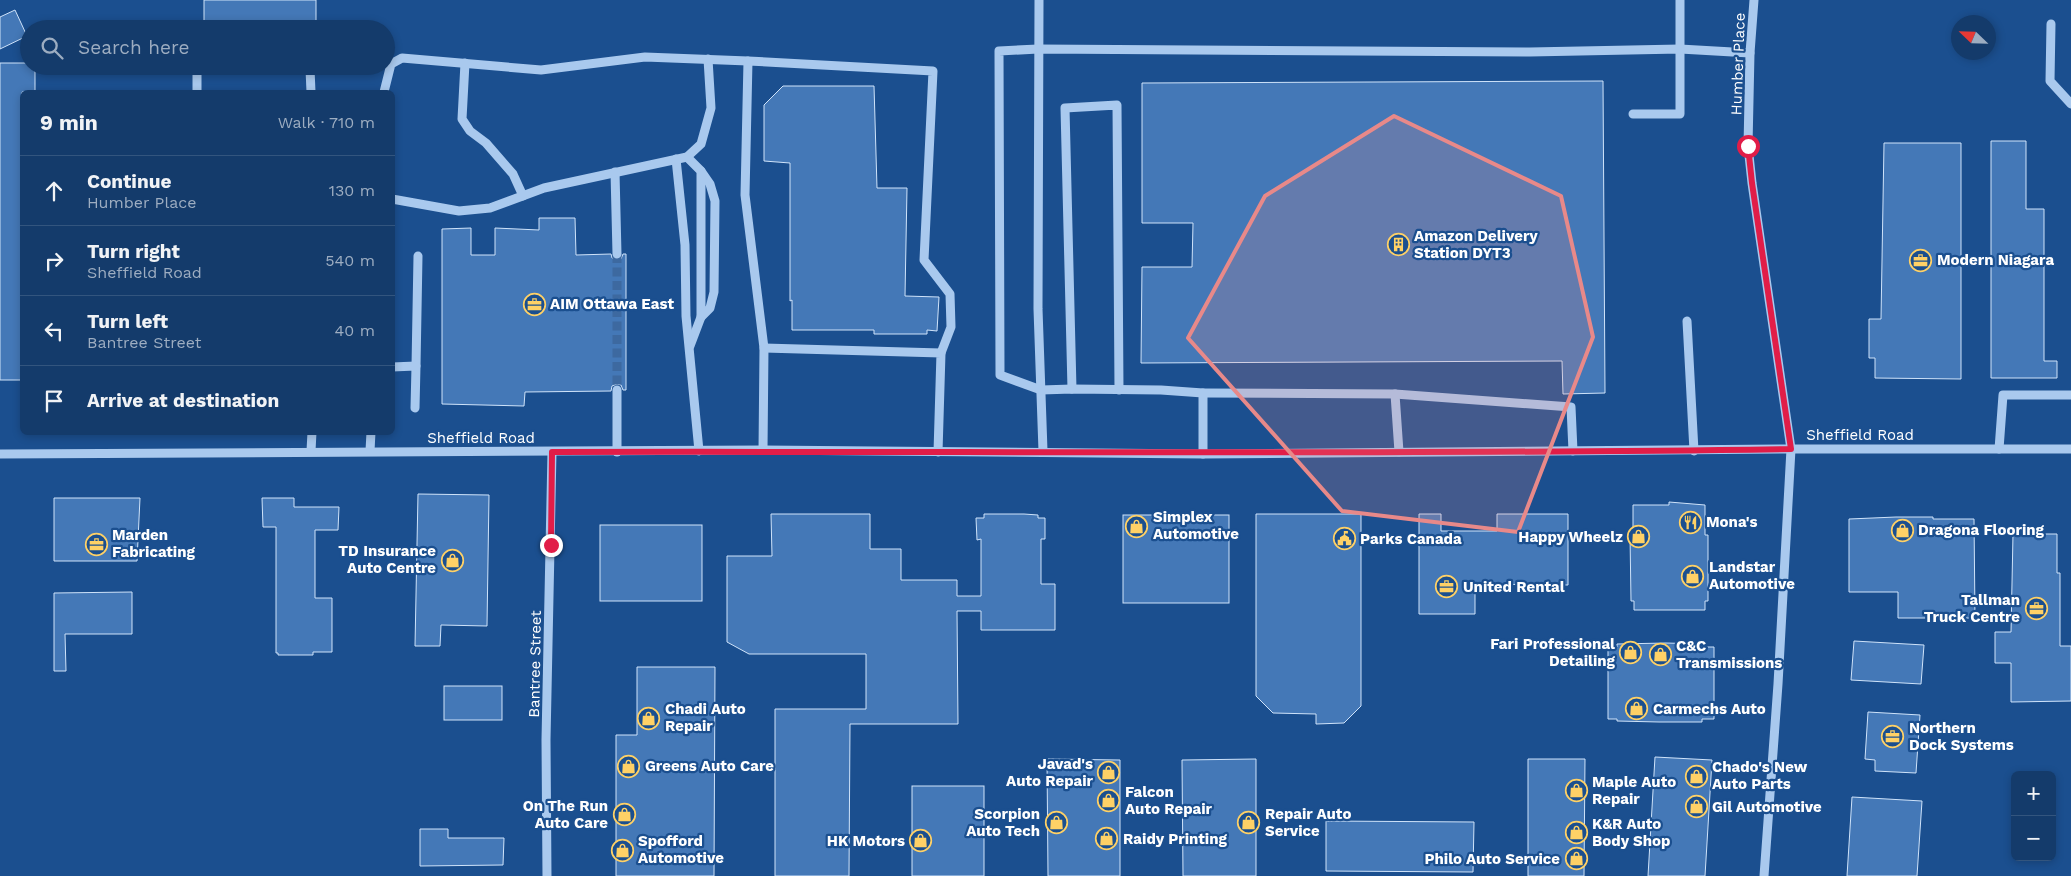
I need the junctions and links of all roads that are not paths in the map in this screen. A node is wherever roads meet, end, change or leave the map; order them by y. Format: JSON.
{"nodes":[{"id":1,"x":1039,"y":0,"type":"edge"},
{"id":2,"x":1680,"y":0,"type":"edge"},
{"id":3,"x":1754,"y":0,"type":"edge"},
{"id":4,"x":2051,"y":24,"type":"dead end"},
{"id":5,"x":1038,"y":49,"type":"junction"},
{"id":6,"x":1680,"y":49,"type":"junction"},
{"id":7,"x":1750,"y":53,"type":"junction"},
{"id":8,"x":708,"y":59,"type":"junction"},
{"id":9,"x":748,"y":61,"type":"junction"},
{"id":10,"x":395,"y":62,"type":"edge"},
{"id":11,"x":465,"y":64,"type":"junction"},
{"id":12,"x":197,"y":75,"type":"edge"},
{"id":13,"x":310,"y":75,"type":"edge"},
{"id":14,"x":388,"y":75,"type":"edge"},
{"id":15,"x":197,"y":90,"type":"edge"},
{"id":16,"x":311,"y":90,"type":"edge"},
{"id":17,"x":384,"y":90,"type":"edge"},
{"id":18,"x":2071,"y":104,"type":"edge"},
{"id":19,"x":1633,"y":114,"type":"dead end"},
{"id":20,"x":687,"y":157,"type":"junction"},
{"id":21,"x":676,"y":159,"type":"junction"},
{"id":22,"x":701,"y":171,"type":"junction"},
{"id":23,"x":615,"y":172,"type":"junction"},
{"id":24,"x":523,"y":196,"type":"junction"},
{"id":25,"x":395,"y":200,"type":"edge"},
{"id":26,"x":617,"y":254,"type":"tunnel mouth"},
{"id":27,"x":418,"y":256,"type":"dead end"},
{"id":28,"x":701,"y":317,"type":"junction"},
{"id":29,"x":1687,"y":321,"type":"dead end"},
{"id":30,"x":764,"y":348,"type":"junction"},
{"id":31,"x":689,"y":349,"type":"junction"},
{"id":32,"x":941,"y":352,"type":"junction"},
{"id":33,"x":416,"y":366,"type":"junction"},
{"id":34,"x":395,"y":367,"type":"edge"},
{"id":35,"x":1072,"y":389,"type":"junction"},
{"id":36,"x":617,"y":390,"type":"tunnel mouth"},
{"id":37,"x":1041,"y":390,"type":"junction"},
{"id":38,"x":1119,"y":390,"type":"junction"},
{"id":39,"x":1203,"y":393,"type":"junction"},
{"id":40,"x":1395,"y":394,"type":"junction"},
{"id":41,"x":2071,"y":395,"type":"edge"},
{"id":42,"x":415,"y":408,"type":"dead end"},
{"id":43,"x":312,"y":435,"type":"edge"},
{"id":44,"x":371,"y":435,"type":"edge"},
{"id":45,"x":1791,"y":449,"type":"junction"},
{"id":46,"x":1999,"y":449,"type":"junction"},
{"id":47,"x":2071,"y":449,"type":"edge"},
{"id":48,"x":763,"y":450,"type":"junction"},
{"id":49,"x":1694,"y":450,"type":"junction"},
{"id":50,"x":311,"y":451,"type":"junction"},
{"id":51,"x":370,"y":451,"type":"junction"},
{"id":52,"x":699,"y":451,"type":"junction"},
{"id":53,"x":1043,"y":451,"type":"junction"},
{"id":54,"x":1573,"y":451,"type":"junction"},
{"id":55,"x":552,"y":452,"type":"junction"},
{"id":56,"x":617,"y":452,"type":"junction"},
{"id":57,"x":938,"y":452,"type":"junction"},
{"id":58,"x":1399,"y":452,"type":"junction"},
{"id":59,"x":0,"y":454,"type":"edge"},
{"id":60,"x":1203,"y":454,"type":"junction"},
{"id":61,"x":547,"y":876,"type":"edge"},
{"id":62,"x":1764,"y":876,"type":"edge"}],
"edges":[{"from":1,"to":5,"type":"street"},
{"from":2,"to":6,"type":"street"},
{"from":3,"to":7,"type":"street","name":"Humber Place"},
{"from":4,"to":18,"type":"street"},
{"from":5,"to":6,"type":"street"},
{"from":5,"to":37,"type":"street"},
{"from":5,"to":37,"type":"street"},
{"from":6,"to":7,"type":"street"},
{"from":6,"to":19,"type":"street"},
{"from":7,"to":45,"type":"street","name":"Humber Place"},
{"from":8,"to":9,"type":"street"},
{"from":8,"to":11,"type":"street"},
{"from":8,"to":20,"type":"street"},
{"from":9,"to":30,"type":"street"},
{"from":9,"to":32,"type":"street"},
{"from":10,"to":11,"type":"street"},
{"from":11,"to":24,"type":"street"},
{"from":12,"to":15,"type":"street"},
{"from":13,"to":16,"type":"street"},
{"from":14,"to":17,"type":"street"},
{"from":20,"to":21,"type":"street"},
{"from":20,"to":22,"type":"street"},
{"from":21,"to":23,"type":"street"},
{"from":21,"to":31,"type":"street"},
{"from":22,"to":28,"type":"street"},
{"from":22,"to":28,"type":"street"},
{"from":23,"to":24,"type":"street"},
{"from":23,"to":26,"type":"street"},
{"from":24,"to":25,"type":"street"},
{"from":27,"to":33,"type":"street"},
{"from":28,"to":31,"type":"street"},
{"from":29,"to":49,"type":"street"},
{"from":30,"to":32,"type":"street"},
{"from":30,"to":48,"type":"street"},
{"from":31,"to":52,"type":"street"},
{"from":32,"to":57,"type":"street"},
{"from":33,"to":34,"type":"street"},
{"from":33,"to":42,"type":"street"},
{"from":35,"to":37,"type":"street"},
{"from":35,"to":38,"type":"street"},
{"from":35,"to":38,"type":"street"},
{"from":36,"to":56,"type":"street"},
{"from":37,"to":53,"type":"street"},
{"from":38,"to":39,"type":"street"},
{"from":39,"to":40,"type":"street"},
{"from":39,"to":60,"type":"street"},
{"from":40,"to":54,"type":"street"},
{"from":40,"to":58,"type":"street"},
{"from":41,"to":46,"type":"street"},
{"from":43,"to":50,"type":"street"},
{"from":44,"to":51,"type":"street"},
{"from":45,"to":46,"type":"street","name":"Sheffield Road"},
{"from":45,"to":49,"type":"street","name":"Sheffield Road"},
{"from":45,"to":62,"type":"street","name":"Humber Place"},
{"from":46,"to":47,"type":"street","name":"Sheffield Road"},
{"from":48,"to":52,"type":"street","name":"Sheffield Road"},
{"from":48,"to":57,"type":"street","name":"Sheffield Road"},
{"from":49,"to":54,"type":"street","name":"Sheffield Road"},
{"from":50,"to":51,"type":"street","name":"Sheffield Road"},
{"from":50,"to":59,"type":"street","name":"Sheffield Road"},
{"from":51,"to":55,"type":"street","name":"Sheffield Road"},
{"from":52,"to":56,"type":"street","name":"Sheffield Road"},
{"from":53,"to":57,"type":"street","name":"Sheffield Road"},
{"from":53,"to":60,"type":"street","name":"Sheffield Road"},
{"from":54,"to":58,"type":"street","name":"Sheffield Road"},
{"from":55,"to":56,"type":"street","name":"Sheffield Road"},
{"from":55,"to":61,"type":"street","name":"Bantree Street"},
{"from":58,"to":60,"type":"street","name":"Sheffield Road"}]}
